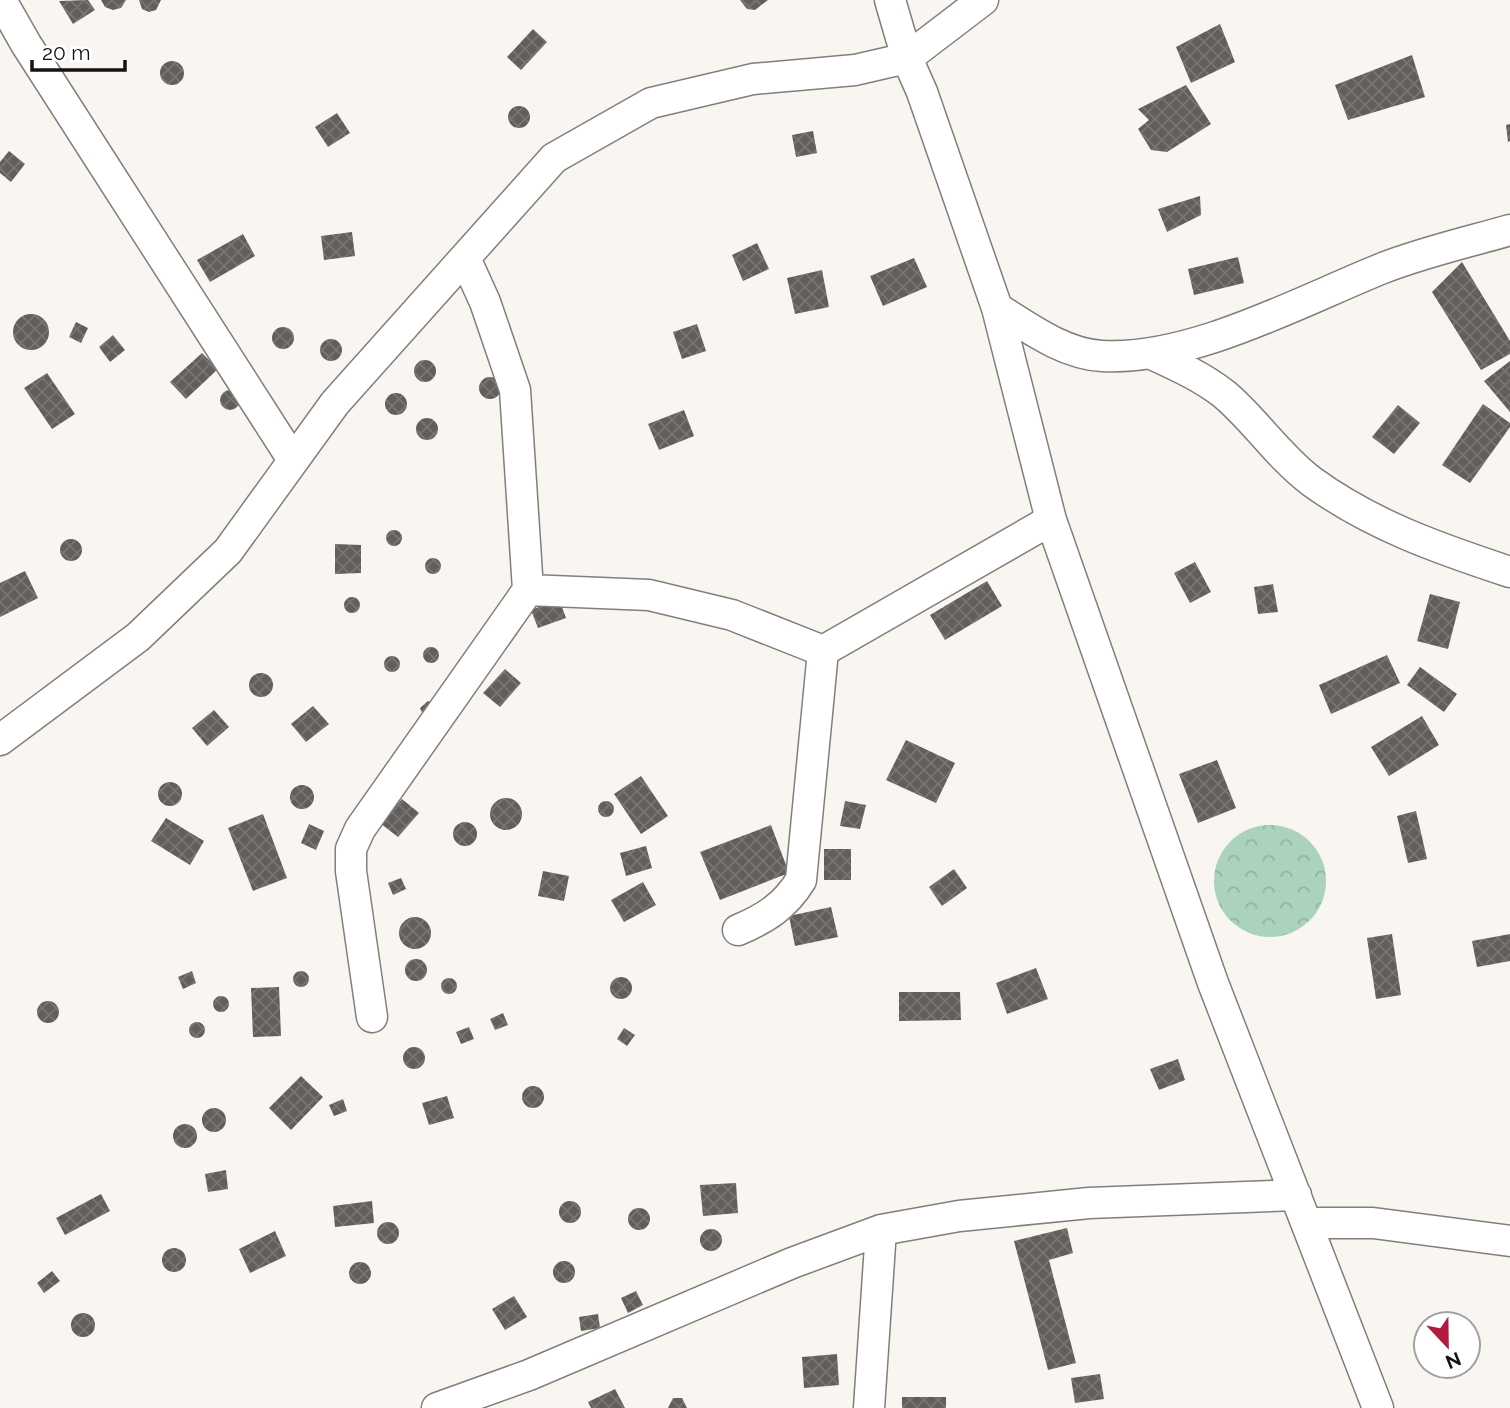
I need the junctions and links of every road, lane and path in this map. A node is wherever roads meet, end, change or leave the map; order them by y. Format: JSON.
{"nodes":[{"id":1,"x":1,"y":0,"type":"edge"},
{"id":2,"x":890,"y":0,"type":"edge"},
{"id":3,"x":984,"y":0,"type":"edge"},
{"id":4,"x":907,"y":58,"type":"junction"},
{"id":5,"x":1510,"y":230,"type":"edge"},
{"id":6,"x":465,"y":258,"type":"junction"},
{"id":7,"x":997,"y":308,"type":"junction"},
{"id":8,"x":1154,"y":355,"type":"junction"},
{"id":9,"x":293,"y":460,"type":"junction"},
{"id":10,"x":1051,"y":520,"type":"junction"},
{"id":11,"x":1510,"y":572,"type":"edge"},
{"id":12,"x":528,"y":590,"type":"junction"},
{"id":13,"x":823,"y":651,"type":"junction"},
{"id":14,"x":0,"y":740,"type":"edge"},
{"id":15,"x":738,"y":930,"type":"dead end"},
{"id":16,"x":372,"y":1017,"type":"dead end"},
{"id":17,"x":1297,"y":1195,"type":"junction"},
{"id":18,"x":1308,"y":1223,"type":"junction"},
{"id":19,"x":881,"y":1230,"type":"junction"},
{"id":20,"x":1510,"y":1241,"type":"edge"},
{"id":21,"x":437,"y":1408,"type":"edge"},
{"id":22,"x":869,"y":1408,"type":"edge"},
{"id":23,"x":1378,"y":1408,"type":"edge"}],
"edges":[{"from":1,"to":9,"type":"street"},
{"from":2,"to":4,"type":"street"},
{"from":3,"to":4,"type":"street"},
{"from":4,"to":6,"type":"street"},
{"from":4,"to":7,"type":"street"},
{"from":5,"to":8,"type":"street"},
{"from":6,"to":9,"type":"street"},
{"from":6,"to":12,"type":"street"},
{"from":7,"to":8,"type":"street"},
{"from":7,"to":10,"type":"street"},
{"from":8,"to":11,"type":"street"},
{"from":9,"to":14,"type":"street"},
{"from":10,"to":13,"type":"street"},
{"from":10,"to":17,"type":"street"},
{"from":12,"to":13,"type":"street"},
{"from":12,"to":16,"type":"street"},
{"from":13,"to":15,"type":"street"},
{"from":17,"to":18,"type":"street"},
{"from":17,"to":19,"type":"street"},
{"from":18,"to":20,"type":"street"},
{"from":18,"to":23,"type":"street"},
{"from":19,"to":21,"type":"street"},
{"from":19,"to":22,"type":"street"}]}
